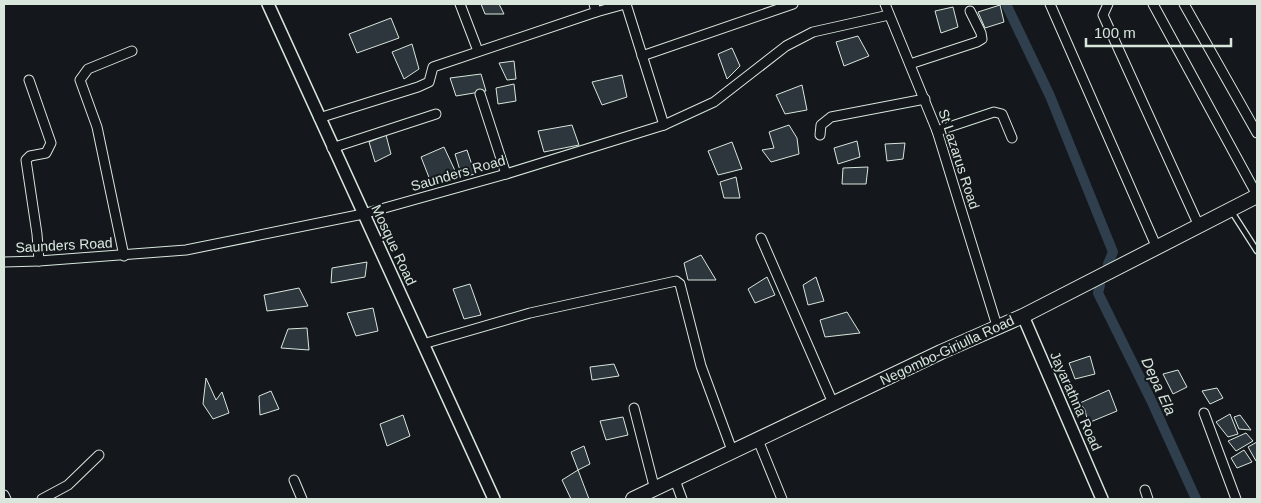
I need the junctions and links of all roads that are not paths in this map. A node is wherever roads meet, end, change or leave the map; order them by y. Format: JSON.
{"nodes":[{"id":1,"x":268,"y":4,"type":"edge"},
{"id":2,"x":460,"y":4,"type":"edge"},
{"id":3,"x":626,"y":4,"type":"edge"},
{"id":4,"x":794,"y":4,"type":"edge"},
{"id":5,"x":885,"y":4,"type":"edge"},
{"id":6,"x":1050,"y":4,"type":"edge"},
{"id":7,"x":1108,"y":4,"type":"edge"},
{"id":8,"x":1153,"y":4,"type":"edge"},
{"id":9,"x":1184,"y":4,"type":"edge"},
{"id":10,"x":595,"y":8,"type":"edge"},
{"id":11,"x":970,"y":11,"type":"dead end"},
{"id":12,"x":889,"y":15,"type":"junction"},
{"id":13,"x":132,"y":51,"type":"dead end"},
{"id":14,"x":478,"y":51,"type":"junction"},
{"id":15,"x":642,"y":56,"type":"junction"},
{"id":16,"x":910,"y":64,"type":"junction"},
{"id":17,"x":29,"y":80,"type":"dead end"},
{"id":18,"x":480,"y":94,"type":"dead end"},
{"id":19,"x":925,"y":99,"type":"junction"},
{"id":20,"x":436,"y":114,"type":"dead end"},
{"id":21,"x":319,"y":118,"type":"junction"},
{"id":22,"x":664,"y":125,"type":"junction"},
{"id":23,"x":938,"y":130,"type":"junction"},
{"id":24,"x":1257,"y":132,"type":"edge"},
{"id":25,"x":820,"y":135,"type":"dead end"},
{"id":26,"x":1012,"y":138,"type":"dead end"},
{"id":27,"x":332,"y":148,"type":"junction"},
{"id":28,"x":506,"y":174,"type":"junction"},
{"id":29,"x":1257,"y":195,"type":"edge"},
{"id":30,"x":1231,"y":210,"type":"junction"},
{"id":31,"x":363,"y":214,"type":"junction"},
{"id":32,"x":1199,"y":226,"type":"junction"},
{"id":33,"x":761,"y":238,"type":"dead end"},
{"id":34,"x":1157,"y":248,"type":"junction"},
{"id":35,"x":1257,"y":251,"type":"edge"},
{"id":36,"x":124,"y":256,"type":"junction"},
{"id":37,"x":39,"y":261,"type":"junction"},
{"id":38,"x":4,"y":262,"type":"edge"},
{"id":39,"x":1023,"y":316,"type":"junction"},
{"id":40,"x":998,"y":326,"type":"junction"},
{"id":41,"x":423,"y":344,"type":"junction"},
{"id":42,"x":833,"y":403,"type":"junction"},
{"id":43,"x":634,"y":408,"type":"dead end"},
{"id":44,"x":1204,"y":413,"type":"dead end"},
{"id":45,"x":758,"y":440,"type":"junction"},
{"id":46,"x":733,"y":453,"type":"junction"},
{"id":47,"x":99,"y":455,"type":"dead end"},
{"id":48,"x":294,"y":480,"type":"dead end"},
{"id":49,"x":675,"y":480,"type":"junction"},
{"id":50,"x":655,"y":490,"type":"junction"},
{"id":51,"x":1146,"y":490,"type":"dead end"},
{"id":52,"x":4,"y":495,"type":"edge"},
{"id":53,"x":6,"y":499,"type":"edge"},
{"id":54,"x":42,"y":499,"type":"edge"},
{"id":55,"x":302,"y":499,"type":"edge"},
{"id":56,"x":494,"y":499,"type":"edge"},
{"id":57,"x":633,"y":499,"type":"edge"},
{"id":58,"x":682,"y":499,"type":"edge"},
{"id":59,"x":782,"y":499,"type":"edge"},
{"id":60,"x":1102,"y":499,"type":"edge"},
{"id":61,"x":1148,"y":499,"type":"edge"},
{"id":62,"x":1236,"y":499,"type":"edge"}],
"edges":[{"from":1,"to":21,"type":"street","name":"Mosque Road"},
{"from":2,"to":14,"type":"street"},
{"from":3,"to":10,"type":"street"},
{"from":3,"to":15,"type":"street"},
{"from":4,"to":15,"type":"street"},
{"from":5,"to":12,"type":"street","name":"St Lazarus Road"},
{"from":6,"to":34,"type":"street"},
{"from":7,"to":32,"type":"street"},
{"from":8,"to":29,"type":"street"},
{"from":9,"to":24,"type":"street"},
{"from":10,"to":14,"type":"street"},
{"from":11,"to":16,"type":"street"},
{"from":12,"to":16,"type":"street","name":"St Lazarus Road"},
{"from":12,"to":22,"type":"street","name":"Saunders Road"},
{"from":13,"to":36,"type":"street"},
{"from":14,"to":21,"type":"street"},
{"from":15,"to":22,"type":"street"},
{"from":16,"to":19,"type":"street","name":"St Lazarus Road"},
{"from":17,"to":37,"type":"street"},
{"from":18,"to":28,"type":"street"},
{"from":19,"to":23,"type":"street","name":"St Lazarus Road"},
{"from":19,"to":25,"type":"street"},
{"from":20,"to":27,"type":"street"},
{"from":21,"to":27,"type":"street","name":"Mosque Road"},
{"from":22,"to":28,"type":"street","name":"Saunders Road"},
{"from":23,"to":26,"type":"street"},
{"from":23,"to":40,"type":"street","name":"St Lazarus Road"},
{"from":27,"to":31,"type":"street","name":"Mosque Road"},
{"from":28,"to":31,"type":"street","name":"Saunders Road"},
{"from":29,"to":30,"type":"main road","name":"Negombo-Giriulla Road"},
{"from":30,"to":32,"type":"main road","name":"Negombo-Giriulla Road"},
{"from":30,"to":35,"type":"lane"},
{"from":31,"to":36,"type":"street","name":"Saunders Road"},
{"from":31,"to":41,"type":"street","name":"Mosque Road"},
{"from":32,"to":34,"type":"main road","name":"Negombo-Giriulla Road"},
{"from":33,"to":42,"type":"street"},
{"from":34,"to":39,"type":"main road","name":"Negombo-Giriulla Road"},
{"from":36,"to":37,"type":"street","name":"Saunders Road"},
{"from":37,"to":38,"type":"street","name":"Saunders Road"},
{"from":39,"to":40,"type":"main road","name":"Negombo-Giriulla Road"},
{"from":39,"to":60,"type":"street","name":"Jayarathna Road"},
{"from":40,"to":42,"type":"main road","name":"Negombo-Giriulla Road"},
{"from":41,"to":46,"type":"street"},
{"from":41,"to":56,"type":"street","name":"Mosque Road"},
{"from":42,"to":45,"type":"main road","name":"Negombo-Giriulla Road"},
{"from":43,"to":50,"type":"street"},
{"from":44,"to":62,"type":"street"},
{"from":45,"to":46,"type":"main road","name":"Negombo-Giriulla Road"},
{"from":45,"to":59,"type":"street"},
{"from":46,"to":49,"type":"main road","name":"Negombo-Giriulla Road"},
{"from":47,"to":54,"type":"street"},
{"from":48,"to":55,"type":"street"},
{"from":49,"to":50,"type":"main road","name":"Negombo-Giriulla Road"},
{"from":49,"to":58,"type":"street"},
{"from":50,"to":57,"type":"main road","name":"Negombo-Giriulla Road"},
{"from":51,"to":61,"type":"street"},
{"from":52,"to":53,"type":"street"}]}
